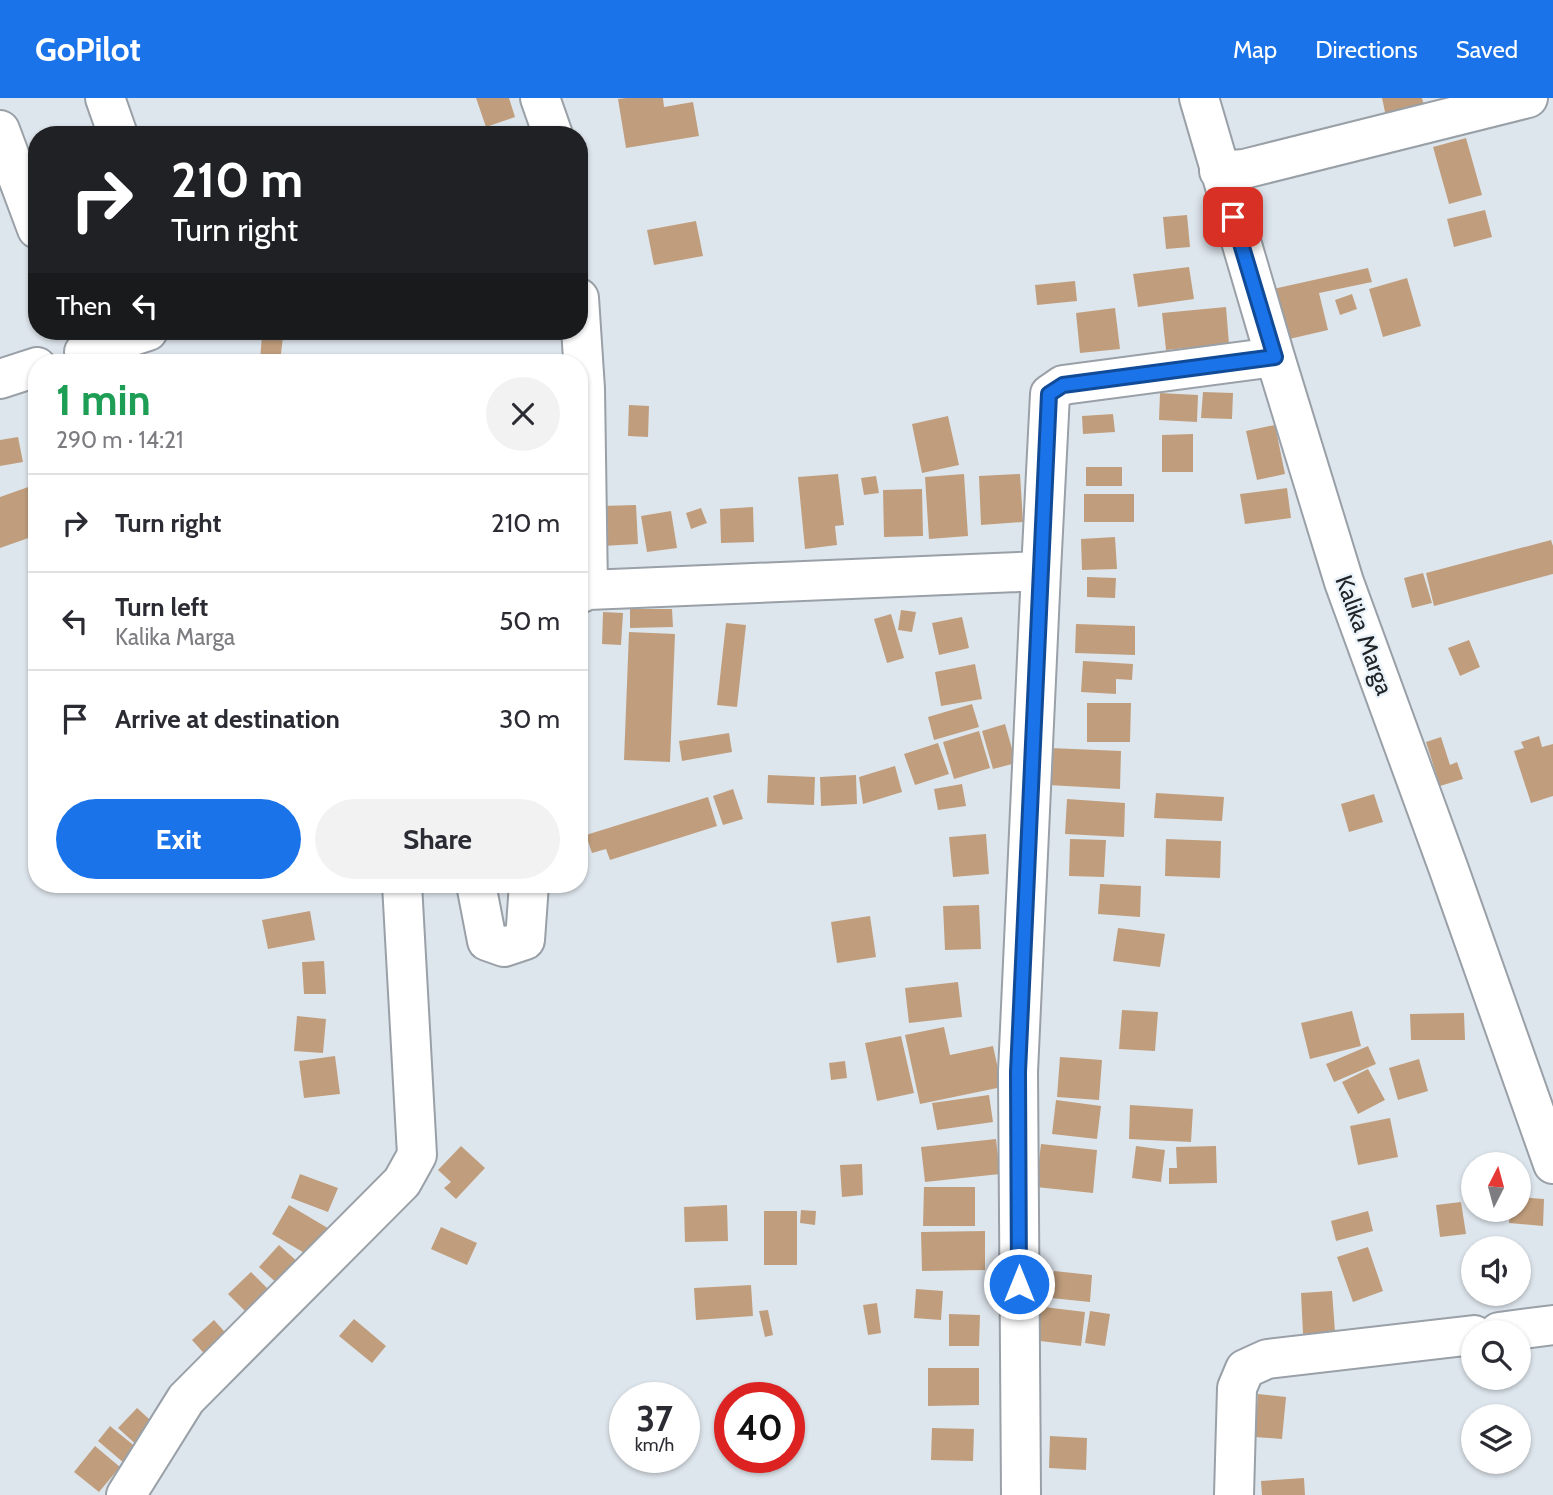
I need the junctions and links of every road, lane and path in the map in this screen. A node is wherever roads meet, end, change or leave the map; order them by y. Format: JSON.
{"nodes":[{"id":1,"x":105,"y":98,"type":"edge"},
{"id":2,"x":540,"y":98,"type":"edge"},
{"id":3,"x":1199,"y":98,"type":"edge"},
{"id":4,"x":1528,"y":98,"type":"edge"},
{"id":5,"x":115,"y":126,"type":"edge"},
{"id":6,"x":550,"y":126,"type":"edge"},
{"id":7,"x":0,"y":130,"type":"edge"},
{"id":8,"x":1219,"y":171,"type":"junction"},
{"id":9,"x":28,"y":205,"type":"edge"},
{"id":10,"x":117,"y":340,"type":"edge"},
{"id":11,"x":75,"y":352,"type":"edge"},
{"id":12,"x":1275,"y":357,"type":"junction"},
{"id":13,"x":28,"y":370,"type":"edge"},
{"id":14,"x":0,"y":379,"type":"edge"},
{"id":15,"x":1041,"y":571,"type":"junction"},
{"id":16,"x":588,"y":592,"type":"edge"},
{"id":17,"x":402,"y":893,"type":"edge"},
{"id":18,"x":478,"y":893,"type":"edge"},
{"id":19,"x":528,"y":893,"type":"edge"},
{"id":20,"x":1553,"y":1164,"type":"edge"},
{"id":21,"x":1553,"y":1325,"type":"edge"},
{"id":22,"x":1531,"y":1328,"type":"edge"},
{"id":23,"x":1461,"y":1337,"type":"edge"},
{"id":24,"x":126,"y":1495,"type":"edge"},
{"id":25,"x":1021,"y":1495,"type":"edge"},
{"id":26,"x":1234,"y":1495,"type":"edge"}],
"edges":[{"from":1,"to":5,"type":"street"},
{"from":2,"to":6,"type":"street"},
{"from":3,"to":8,"type":"street","name":"Kalika Marga"},
{"from":4,"to":8,"type":"street"},
{"from":7,"to":9,"type":"street"},
{"from":8,"to":12,"type":"street","name":"Kalika Marga"},
{"from":10,"to":11,"type":"street"},
{"from":12,"to":15,"type":"street"},
{"from":12,"to":20,"type":"street","name":"Kalika Marga"},
{"from":13,"to":14,"type":"street"},
{"from":15,"to":16,"type":"street"},
{"from":15,"to":25,"type":"street"},
{"from":17,"to":24,"type":"street"},
{"from":18,"to":19,"type":"street"},
{"from":21,"to":22,"type":"street"},
{"from":23,"to":26,"type":"street"}]}
